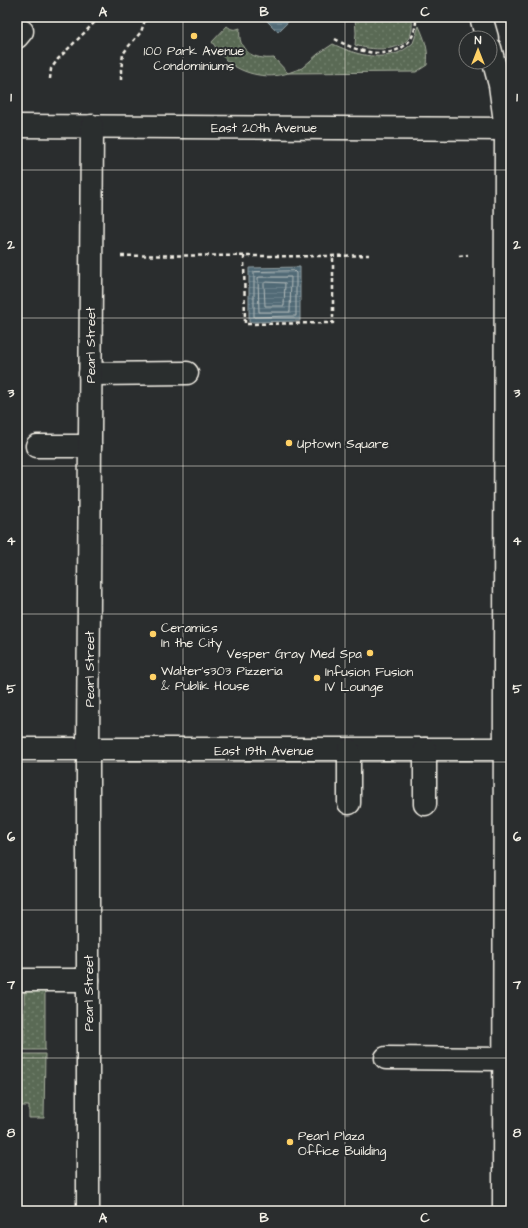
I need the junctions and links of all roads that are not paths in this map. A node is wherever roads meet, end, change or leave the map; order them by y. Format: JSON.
{"nodes":[{"id":1,"x":481,"y":17,"type":"edge"},
{"id":2,"x":485,"y":30,"type":"edge"},
{"id":3,"x":496,"y":70,"type":"edge"},
{"id":4,"x":17,"y":126,"type":"edge"},
{"id":5,"x":92,"y":126,"type":"junction"},
{"id":6,"x":508,"y":129,"type":"edge"},
{"id":7,"x":187,"y":373,"type":"dead end"},
{"id":8,"x":90,"y":374,"type":"junction"},
{"id":9,"x":37,"y":446,"type":"dead end"},
{"id":10,"x":90,"y":446,"type":"junction"},
{"id":11,"x":17,"y":749,"type":"edge"},
{"id":12,"x":88,"y":749,"type":"junction"},
{"id":13,"x":425,"y":749,"type":"junction"},
{"id":14,"x":508,"y":749,"type":"edge"},
{"id":15,"x":349,"y":750,"type":"junction"},
{"id":16,"x":349,"y":803,"type":"dead end"},
{"id":17,"x":425,"y":804,"type":"dead end"},
{"id":18,"x":17,"y":980,"type":"edge"},
{"id":19,"x":88,"y":980,"type":"junction"},
{"id":20,"x":386,"y":1058,"type":"dead end"},
{"id":21,"x":504,"y":1058,"type":"junction"},
{"id":22,"x":88,"y":1211,"type":"edge"},
{"id":23,"x":504,"y":1211,"type":"edge"}],
"edges":[{"from":1,"to":2,"type":"street"},
{"from":3,"to":6,"type":"street"},
{"from":4,"to":5,"type":"street","name":"East 20th Avenue"},
{"from":5,"to":6,"type":"street","name":"East 20th Avenue"},
{"from":5,"to":8,"type":"street","name":"Pearl Street"},
{"from":6,"to":14,"type":"street"},
{"from":7,"to":8,"type":"street"},
{"from":8,"to":10,"type":"street","name":"Pearl Street"},
{"from":9,"to":10,"type":"street"},
{"from":10,"to":12,"type":"street","name":"Pearl Street"},
{"from":11,"to":12,"type":"street","name":"East 19th Avenue"},
{"from":12,"to":15,"type":"street","name":"East 19th Avenue"},
{"from":12,"to":19,"type":"street","name":"Pearl Street"},
{"from":13,"to":14,"type":"street","name":"East 19th Avenue"},
{"from":13,"to":15,"type":"street","name":"East 19th Avenue"},
{"from":13,"to":17,"type":"street"},
{"from":14,"to":21,"type":"street"},
{"from":15,"to":16,"type":"street"},
{"from":18,"to":19,"type":"street"},
{"from":19,"to":22,"type":"street","name":"Pearl Street"},
{"from":20,"to":21,"type":"street"},
{"from":21,"to":23,"type":"street"}]}
